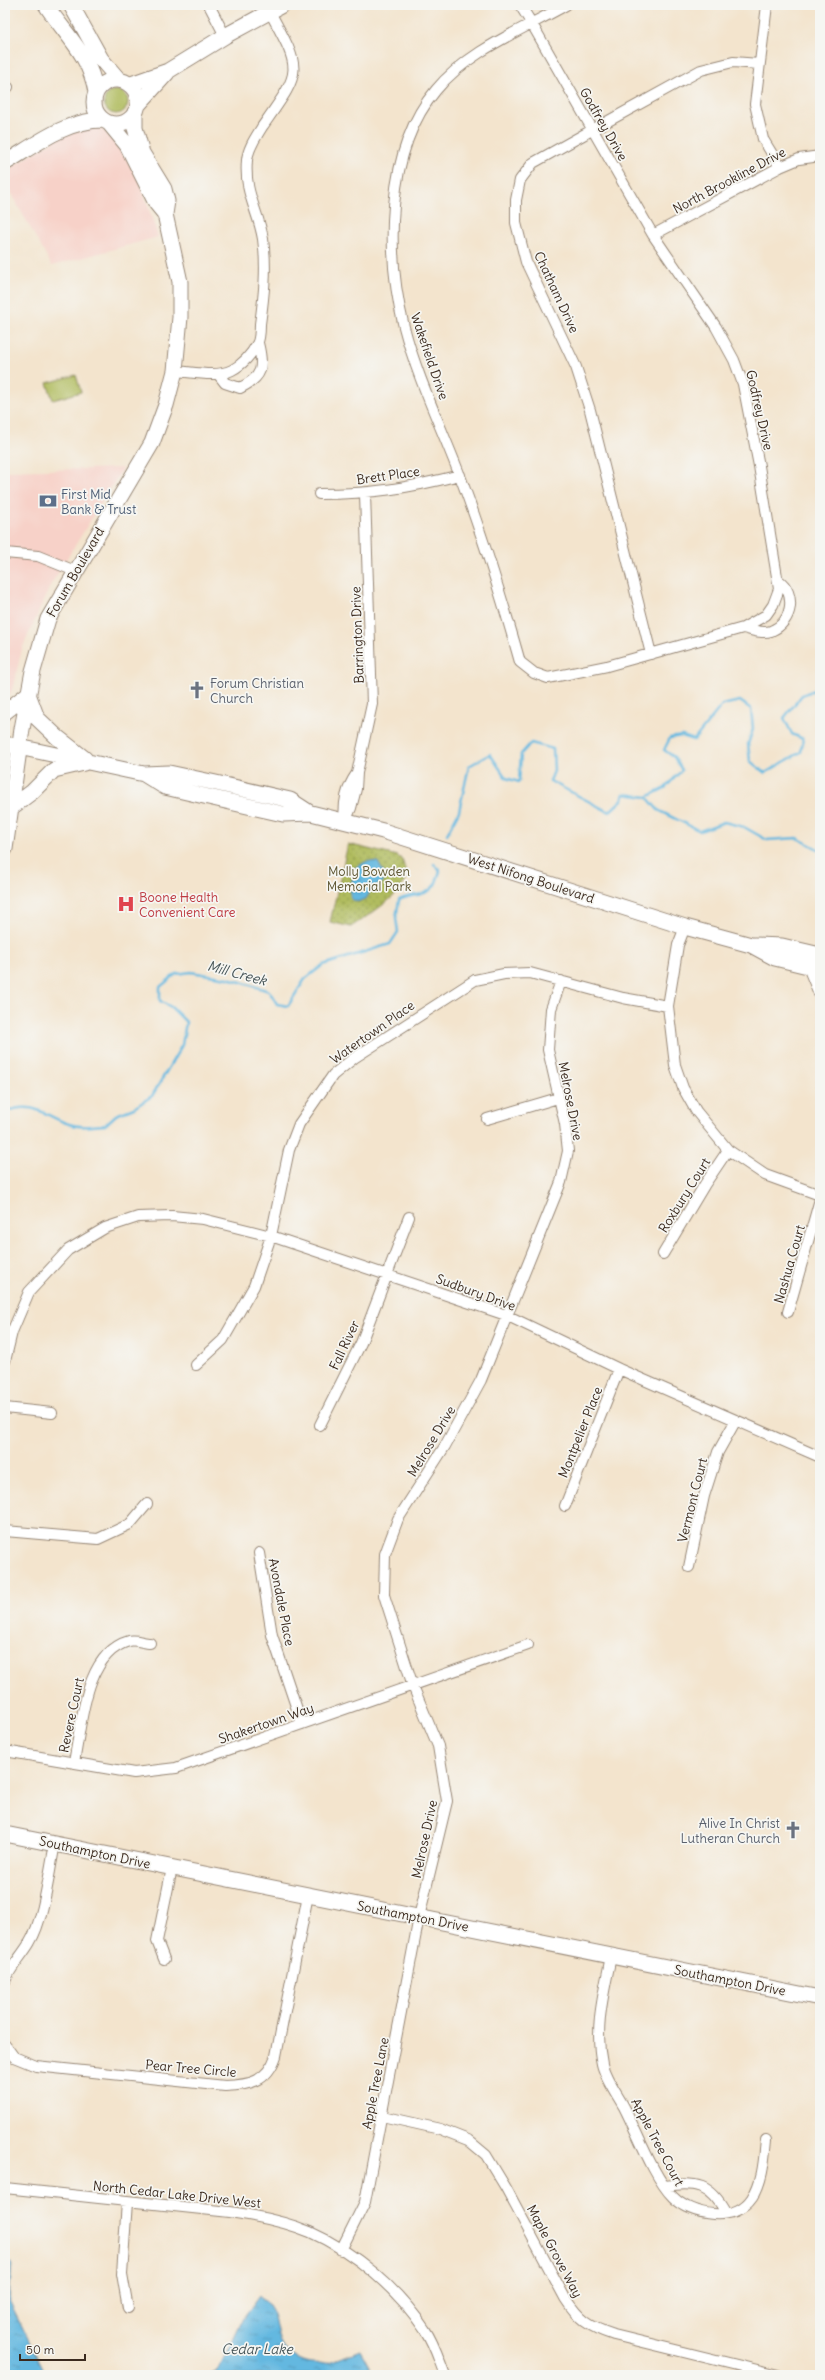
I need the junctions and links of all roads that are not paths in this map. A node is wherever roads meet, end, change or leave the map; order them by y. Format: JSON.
{"nodes":[{"id":1,"x":46,"y":5,"type":"edge"},
{"id":2,"x":71,"y":5,"type":"edge"},
{"id":3,"x":209,"y":5,"type":"edge"},
{"id":4,"x":520,"y":5,"type":"edge"},
{"id":5,"x":566,"y":5,"type":"edge"},
{"id":6,"x":767,"y":5,"type":"edge"},
{"id":7,"x":276,"y":8,"type":"edge"},
{"id":8,"x":532,"y":24,"type":"junction"},
{"id":9,"x":225,"y":36,"type":"junction"},
{"id":10,"x":759,"y":64,"type":"junction"},
{"id":11,"x":168,"y":71,"type":"junction"},
{"id":12,"x":125,"y":82,"type":"junction"},
{"id":13,"x":94,"y":98,"type":"junction"},
{"id":14,"x":137,"y":108,"type":"junction"},
{"id":15,"x":106,"y":121,"type":"junction"},
{"id":16,"x":65,"y":127,"type":"junction"},
{"id":17,"x":592,"y":130,"type":"junction"},
{"id":18,"x":820,"y":156,"type":"edge"},
{"id":19,"x":5,"y":163,"type":"edge"},
{"id":20,"x":780,"y":167,"type":"junction"},
{"id":21,"x":165,"y":214,"type":"junction"},
{"id":22,"x":653,"y":235,"type":"junction"},
{"id":23,"x":258,"y":343,"type":"junction"},
{"id":24,"x":175,"y":371,"type":"junction"},
{"id":25,"x":218,"y":374,"type":"junction"},
{"id":26,"x":460,"y":475,"type":"junction"},
{"id":27,"x":320,"y":494,"type":"dead end"},
{"id":28,"x":365,"y":494,"type":"junction"},
{"id":29,"x":5,"y":553,"type":"edge"},
{"id":30,"x":75,"y":571,"type":"junction"},
{"id":31,"x":778,"y":580,"type":"junction"},
{"id":32,"x":743,"y":628,"type":"junction"},
{"id":33,"x":651,"y":654,"type":"junction"},
{"id":34,"x":520,"y":662,"type":"joint"},
{"id":35,"x":28,"y":694,"type":"junction"},
{"id":36,"x":5,"y":712,"type":"edge"},
{"id":37,"x":12,"y":745,"type":"edge"},
{"id":38,"x":89,"y":762,"type":"junction"},
{"id":39,"x":144,"y":774,"type":"junction"},
{"id":40,"x":5,"y":789,"type":"edge"},
{"id":41,"x":263,"y":794,"type":"junction"},
{"id":42,"x":211,"y":798,"type":"junction"},
{"id":43,"x":12,"y":807,"type":"junction"},
{"id":44,"x":310,"y":813,"type":"junction"},
{"id":45,"x":345,"y":822,"type":"junction"},
{"id":46,"x":5,"y":849,"type":"edge"},
{"id":47,"x":685,"y":927,"type":"junction"},
{"id":48,"x":751,"y":945,"type":"junction"},
{"id":49,"x":820,"y":955,"type":"edge"},
{"id":50,"x":814,"y":968,"type":"edge"},
{"id":51,"x":561,"y":981,"type":"junction"},
{"id":52,"x":820,"y":992,"type":"edge"},
{"id":53,"x":820,"y":996,"type":"edge"},
{"id":54,"x":668,"y":1006,"type":"junction"},
{"id":55,"x":558,"y":1098,"type":"junction"},
{"id":56,"x":487,"y":1119,"type":"dead end"},
{"id":57,"x":728,"y":1150,"type":"junction"},
{"id":58,"x":820,"y":1195,"type":"edge"},
{"id":59,"x":820,"y":1199,"type":"edge"},
{"id":60,"x":409,"y":1217,"type":"dead end"},
{"id":61,"x":271,"y":1236,"type":"junction"},
{"id":62,"x":663,"y":1254,"type":"dead end"},
{"id":63,"x":389,"y":1274,"type":"junction"},
{"id":64,"x":788,"y":1312,"type":"dead end"},
{"id":65,"x":506,"y":1315,"type":"junction"},
{"id":66,"x":5,"y":1361,"type":"edge"},
{"id":67,"x":196,"y":1365,"type":"dead end"},
{"id":68,"x":619,"y":1369,"type":"junction"},
{"id":69,"x":5,"y":1408,"type":"edge"},
{"id":70,"x":52,"y":1413,"type":"dead end"},
{"id":71,"x":736,"y":1420,"type":"junction"},
{"id":72,"x":320,"y":1425,"type":"dead end"},
{"id":73,"x":820,"y":1457,"type":"edge"},
{"id":74,"x":147,"y":1504,"type":"dead end"},
{"id":75,"x":565,"y":1506,"type":"dead end"},
{"id":76,"x":5,"y":1531,"type":"edge"},
{"id":77,"x":259,"y":1553,"type":"dead end"},
{"id":78,"x":689,"y":1566,"type":"dead end"},
{"id":79,"x":150,"y":1644,"type":"dead end"},
{"id":80,"x":528,"y":1645,"type":"dead end"},
{"id":81,"x":413,"y":1686,"type":"junction"},
{"id":82,"x":302,"y":1724,"type":"junction"},
{"id":83,"x":5,"y":1751,"type":"edge"},
{"id":84,"x":74,"y":1762,"type":"junction"},
{"id":85,"x":5,"y":1834,"type":"edge"},
{"id":86,"x":55,"y":1844,"type":"junction"},
{"id":87,"x":172,"y":1868,"type":"junction"},
{"id":88,"x":308,"y":1895,"type":"junction"},
{"id":89,"x":419,"y":1917,"type":"junction"},
{"id":90,"x":611,"y":1956,"type":"junction"},
{"id":91,"x":164,"y":1960,"type":"dead end"},
{"id":92,"x":5,"y":1981,"type":"edge"},
{"id":93,"x":820,"y":1998,"type":"edge"},
{"id":94,"x":5,"y":2045,"type":"edge"},
{"id":95,"x":382,"y":2116,"type":"junction"},
{"id":96,"x":766,"y":2140,"type":"dead end"},
{"id":97,"x":665,"y":2186,"type":"junction"},
{"id":98,"x":5,"y":2188,"type":"edge"},
{"id":99,"x":127,"y":2202,"type":"junction"},
{"id":100,"x":726,"y":2213,"type":"junction"},
{"id":101,"x":341,"y":2250,"type":"junction"},
{"id":102,"x":128,"y":2308,"type":"dead end"},
{"id":103,"x":445,"y":2375,"type":"edge"},
{"id":104,"x":778,"y":2375,"type":"edge"}],
"edges":[{"from":1,"to":13,"type":"street"},
{"from":2,"to":12,"type":"street"},
{"from":3,"to":9,"type":"street"},
{"from":4,"to":8,"type":"street","name":"Godfrey Drive"},
{"from":5,"to":8,"type":"street","name":"Wakefield Drive"},
{"from":6,"to":10,"type":"street"},
{"from":7,"to":9,"type":"street"},
{"from":7,"to":23,"type":"street"},
{"from":8,"to":17,"type":"street","name":"Godfrey Drive"},
{"from":8,"to":26,"type":"street","name":"Wakefield Drive"},
{"from":9,"to":11,"type":"street"},
{"from":10,"to":17,"type":"street","name":"Chatham Drive"},
{"from":10,"to":20,"type":"street"},
{"from":11,"to":12,"type":"street"},
{"from":11,"to":14,"type":"street"},
{"from":12,"to":13,"type":"street"},
{"from":12,"to":14,"type":"street"},
{"from":13,"to":15,"type":"street"},
{"from":13,"to":16,"type":"street"},
{"from":14,"to":15,"type":"street"},
{"from":14,"to":21,"type":"street","name":"Forum Boulevard"},
{"from":15,"to":16,"type":"street"},
{"from":15,"to":21,"type":"street","name":"Forum Boulevard"},
{"from":16,"to":19,"type":"street"},
{"from":17,"to":22,"type":"street","name":"Godfrey Drive"},
{"from":17,"to":33,"type":"street","name":"Chatham Drive"},
{"from":18,"to":20,"type":"street","name":"North Brookline Drive"},
{"from":20,"to":22,"type":"street","name":"North Brookline Drive"},
{"from":21,"to":24,"type":"street","name":"Forum Boulevard"},
{"from":22,"to":31,"type":"street","name":"Godfrey Drive"},
{"from":23,"to":25,"type":"street"},
{"from":23,"to":25,"type":"street"},
{"from":24,"to":25,"type":"street"},
{"from":24,"to":30,"type":"street","name":"Forum Boulevard"},
{"from":26,"to":28,"type":"street","name":"Brett Place"},
{"from":26,"to":34,"type":"street","name":"Wakefield Drive"},
{"from":27,"to":28,"type":"street","name":"Brett Place"},
{"from":28,"to":45,"type":"street","name":"Barrington Drive"},
{"from":29,"to":30,"type":"street"},
{"from":30,"to":35,"type":"street","name":"Forum Boulevard"},
{"from":31,"to":32,"type":"street","name":"Godfrey Drive"},
{"from":31,"to":32,"type":"street"},
{"from":32,"to":33,"type":"street","name":"Godfrey Drive"},
{"from":33,"to":34,"type":"street","name":"Godfrey Drive"},
{"from":35,"to":36,"type":"street"},
{"from":35,"to":37,"type":"street","name":"Forum Boulevard"},
{"from":35,"to":38,"type":"street"},
{"from":37,"to":38,"type":"street","name":"West Nifong Boulevard"},
{"from":37,"to":43,"type":"street","name":"Forum Boulevard"},
{"from":38,"to":39,"type":"street","name":"West Nifong Boulevard"},
{"from":38,"to":43,"type":"street"},
{"from":39,"to":41,"type":"street","name":"West Nifong Boulevard"},
{"from":39,"to":42,"type":"street","name":"West Nifong Boulevard"},
{"from":40,"to":43,"type":"street"},
{"from":41,"to":42,"type":"street"},
{"from":41,"to":44,"type":"street","name":"West Nifong Boulevard"},
{"from":42,"to":44,"type":"street","name":"West Nifong Boulevard"},
{"from":43,"to":46,"type":"street","name":"Forum Boulevard"},
{"from":44,"to":45,"type":"street","name":"West Nifong Boulevard"},
{"from":45,"to":47,"type":"street","name":"West Nifong Boulevard"},
{"from":47,"to":48,"type":"street","name":"West Nifong Boulevard"},
{"from":47,"to":54,"type":"street"},
{"from":48,"to":49,"type":"street","name":"West Nifong Boulevard"},
{"from":48,"to":50,"type":"street","name":"West Nifong Boulevard"},
{"from":50,"to":52,"type":"street"},
{"from":51,"to":54,"type":"street","name":"Watertown Place"},
{"from":51,"to":55,"type":"street","name":"Melrose Drive"},
{"from":51,"to":61,"type":"street","name":"Watertown Place"},
{"from":52,"to":53,"type":"street"},
{"from":54,"to":57,"type":"street"},
{"from":55,"to":56,"type":"street"},
{"from":55,"to":65,"type":"street","name":"Melrose Drive"},
{"from":57,"to":58,"type":"street"},
{"from":57,"to":62,"type":"street","name":"Roxbury Court"},
{"from":59,"to":64,"type":"street","name":"Nashua Court"},
{"from":60,"to":63,"type":"street","name":"Fall River"},
{"from":61,"to":63,"type":"street","name":"Sudbury Drive"},
{"from":61,"to":66,"type":"street","name":"Sudbury Drive"},
{"from":61,"to":67,"type":"street","name":"Watertown Place"},
{"from":63,"to":65,"type":"street","name":"Sudbury Drive"},
{"from":63,"to":72,"type":"street","name":"Fall River"},
{"from":65,"to":68,"type":"street","name":"Sudbury Drive"},
{"from":65,"to":81,"type":"street","name":"Melrose Drive"},
{"from":68,"to":71,"type":"street","name":"Sudbury Drive"},
{"from":68,"to":75,"type":"street","name":"Montpelier Place"},
{"from":69,"to":70,"type":"street"},
{"from":71,"to":73,"type":"street","name":"Sudbury Drive"},
{"from":71,"to":78,"type":"street","name":"Vermont Court"},
{"from":74,"to":76,"type":"street"},
{"from":77,"to":82,"type":"street","name":"Avondale Place"},
{"from":79,"to":84,"type":"street","name":"Revere Court"},
{"from":80,"to":81,"type":"street","name":"Shakertown Way"},
{"from":81,"to":82,"type":"street","name":"Shakertown Way"},
{"from":81,"to":89,"type":"street","name":"Melrose Drive"},
{"from":82,"to":84,"type":"street","name":"Shakertown Way"},
{"from":83,"to":84,"type":"street","name":"Shakertown Way"},
{"from":85,"to":86,"type":"street","name":"Southampton Drive"},
{"from":86,"to":87,"type":"street","name":"Southampton Drive"},
{"from":86,"to":92,"type":"street"},
{"from":87,"to":88,"type":"street","name":"Southampton Drive"},
{"from":87,"to":91,"type":"street"},
{"from":88,"to":89,"type":"street","name":"Southampton Drive"},
{"from":88,"to":94,"type":"street","name":"Pear Tree Circle"},
{"from":89,"to":90,"type":"street","name":"Southampton Drive"},
{"from":89,"to":95,"type":"street","name":"Apple Tree Lane"},
{"from":90,"to":93,"type":"street","name":"Southampton Drive"},
{"from":90,"to":97,"type":"street","name":"Apple Tree Court"},
{"from":95,"to":101,"type":"street","name":"Apple Tree Lane"},
{"from":95,"to":104,"type":"street","name":"Maple Grove Way"},
{"from":96,"to":100,"type":"street","name":"Apple Tree Court"},
{"from":97,"to":100,"type":"street","name":"Apple Tree Court"},
{"from":97,"to":100,"type":"street"},
{"from":98,"to":99,"type":"street","name":"North Cedar Lake Drive West"},
{"from":99,"to":101,"type":"street","name":"North Cedar Lake Drive West"},
{"from":99,"to":102,"type":"street"},
{"from":101,"to":103,"type":"street","name":"North Cedar Lake Drive West"}]}
